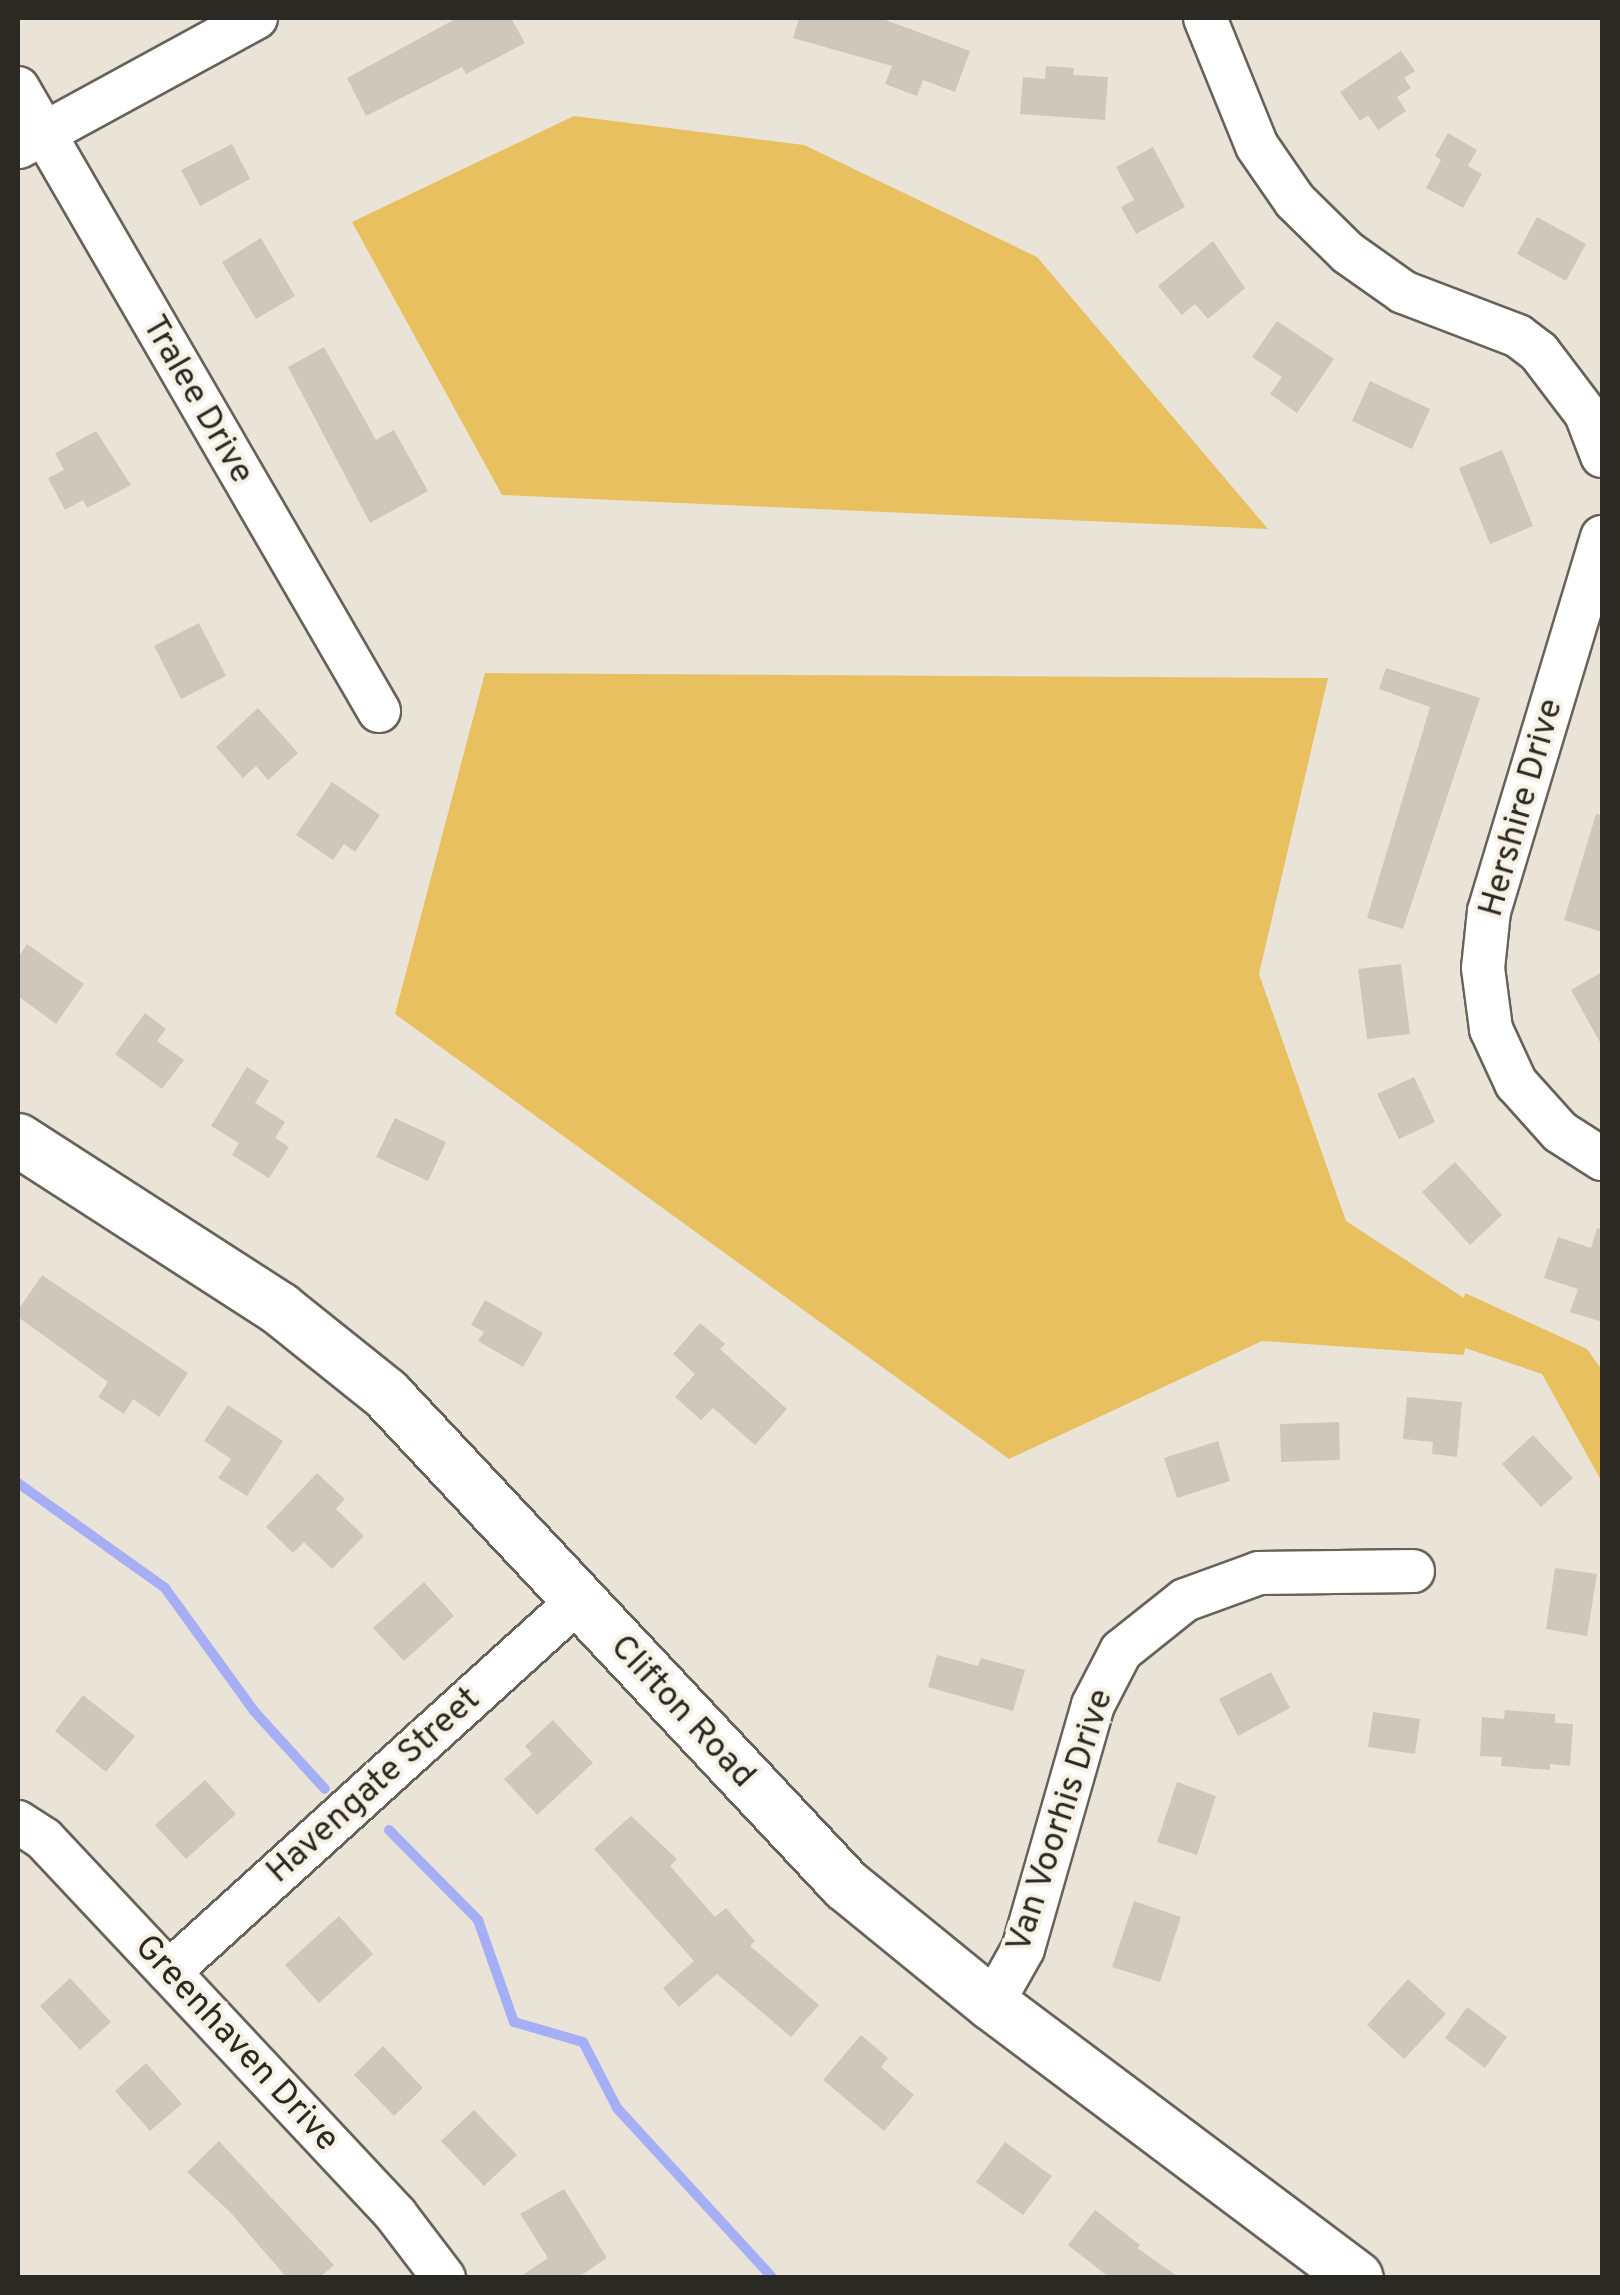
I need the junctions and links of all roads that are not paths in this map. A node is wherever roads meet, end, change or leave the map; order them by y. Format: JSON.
{"nodes":[{"id":1,"x":256,"y":18,"type":"edge"},
{"id":2,"x":1205,"y":18,"type":"edge"},
{"id":3,"x":18,"y":88,"type":"edge"},
{"id":4,"x":29,"y":140,"type":"edge"},
{"id":5,"x":1602,"y":456,"type":"edge"},
{"id":6,"x":1602,"y":536,"type":"edge"},
{"id":7,"x":379,"y":711,"type":"dead end"},
{"id":8,"x":18,"y":1140,"type":"edge"},
{"id":9,"x":1602,"y":1159,"type":"edge"},
{"id":10,"x":1413,"y":1571,"type":"dead end"},
{"id":11,"x":579,"y":1600,"type":"junction"},
{"id":12,"x":18,"y":1822,"type":"edge"},
{"id":13,"x":169,"y":1972,"type":"junction"},
{"id":14,"x":992,"y":2004,"type":"junction"},
{"id":15,"x":444,"y":2278,"type":"edge"},
{"id":16,"x":1357,"y":2278,"type":"edge"}],
"edges":[{"from":1,"to":4,"type":"street"},
{"from":2,"to":5,"type":"street"},
{"from":3,"to":4,"type":"street","name":"Tralee Drive"},
{"from":4,"to":7,"type":"street","name":"Tralee Drive"},
{"from":6,"to":9,"type":"street","name":"Hershire Drive"},
{"from":8,"to":11,"type":"main road","name":"Clifton Road"},
{"from":10,"to":14,"type":"street","name":"Van Voorhis Drive"},
{"from":11,"to":13,"type":"street","name":"Havengate Street"},
{"from":11,"to":14,"type":"main road","name":"Clifton Road"},
{"from":12,"to":13,"type":"street","name":"Greenhaven Drive"},
{"from":13,"to":15,"type":"street","name":"Greenhaven Drive"},
{"from":14,"to":16,"type":"main road","name":"Clifton Road"}]}
